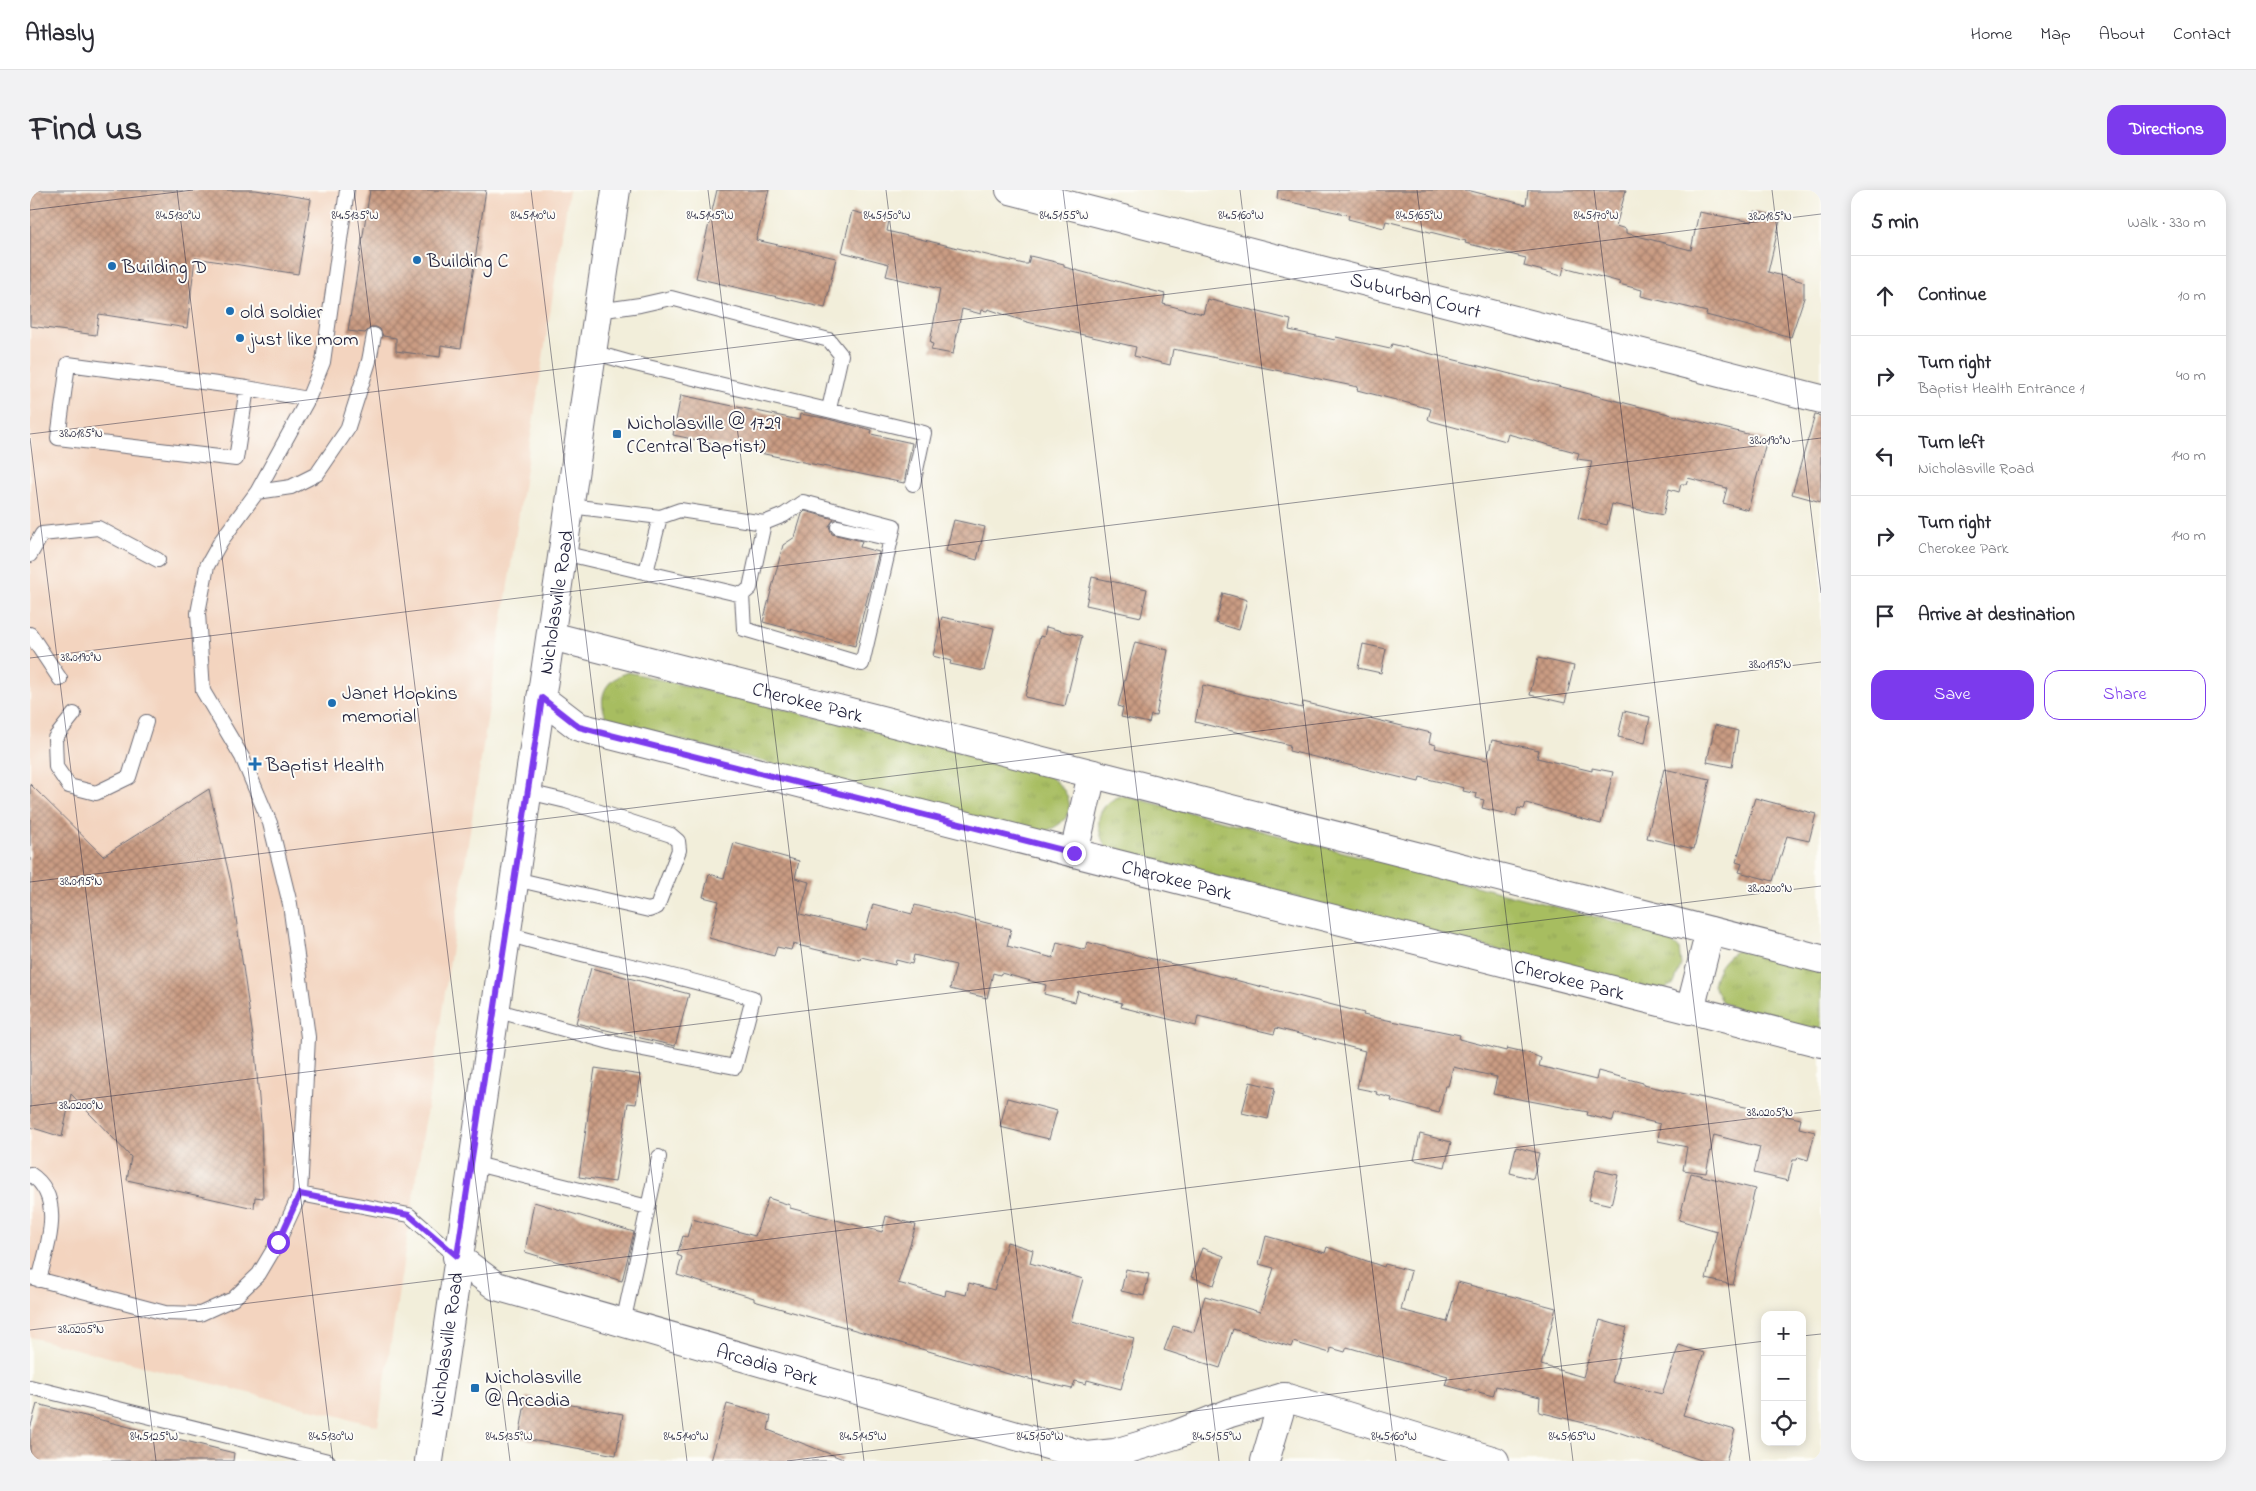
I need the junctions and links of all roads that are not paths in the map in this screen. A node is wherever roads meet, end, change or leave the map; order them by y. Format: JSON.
{"nodes":[{"id":1,"x":347,"y":190,"type":"edge"},
{"id":2,"x":616,"y":190,"type":"edge"},
{"id":3,"x":1010,"y":190,"type":"edge"},
{"id":4,"x":598,"y":312,"type":"junction"},
{"id":5,"x":374,"y":334,"type":"dead end"},
{"id":6,"x":592,"y":352,"type":"junction"},
{"id":7,"x":247,"y":388,"type":"junction"},
{"id":8,"x":308,"y":399,"type":"junction"},
{"id":9,"x":1821,"y":399,"type":"edge"},
{"id":10,"x":829,"y":409,"type":"junction"},
{"id":11,"x":913,"y":484,"type":"dead end"},
{"id":12,"x":257,"y":492,"type":"junction"},
{"id":13,"x":570,"y":506,"type":"junction"},
{"id":14,"x":784,"y":515,"type":"junction"},
{"id":15,"x":660,"y":517,"type":"junction"},
{"id":16,"x":800,"y":519,"type":"dead end"},
{"id":17,"x":764,"y":523,"type":"junction"},
{"id":18,"x":838,"y":528,"type":"dead end"},
{"id":19,"x":891,"y":539,"type":"junction"},
{"id":20,"x":563,"y":553,"type":"junction"},
{"id":21,"x":30,"y":555,"type":"edge"},
{"id":22,"x":158,"y":560,"type":"dead end"},
{"id":23,"x":646,"y":572,"type":"junction"},
{"id":24,"x":742,"y":595,"type":"junction"},
{"id":25,"x":30,"y":634,"type":"edge"},
{"id":26,"x":551,"y":636,"type":"junction"},
{"id":27,"x":60,"y":680,"type":"dead end"},
{"id":28,"x":542,"y":698,"type":"junction"},
{"id":29,"x":74,"y":714,"type":"dead end"},
{"id":30,"x":146,"y":722,"type":"dead end"},
{"id":31,"x":1092,"y":774,"type":"junction"},
{"id":32,"x":528,"y":792,"type":"junction"},
{"id":33,"x":1074,"y":853,"type":"junction"},
{"id":34,"x":515,"y":879,"type":"junction"},
{"id":35,"x":1710,"y":931,"type":"junction"},
{"id":36,"x":507,"y":934,"type":"junction"},
{"id":37,"x":1821,"y":959,"type":"edge"},
{"id":38,"x":495,"y":1010,"type":"junction"},
{"id":39,"x":1690,"y":1010,"type":"junction"},
{"id":40,"x":1821,"y":1043,"type":"edge"},
{"id":41,"x":659,"y":1157,"type":"dead end"},
{"id":42,"x":472,"y":1163,"type":"junction"},
{"id":43,"x":30,"y":1174,"type":"edge"},
{"id":44,"x":300,"y":1194,"type":"junction"},
{"id":45,"x":648,"y":1207,"type":"junction"},
{"id":46,"x":457,"y":1256,"type":"junction"},
{"id":47,"x":35,"y":1278,"type":"edge"},
{"id":48,"x":624,"y":1322,"type":"junction"},
{"id":49,"x":30,"y":1387,"type":"edge"},
{"id":50,"x":1284,"y":1397,"type":"junction"},
{"id":51,"x":1088,"y":1459,"type":"edge"},
{"id":52,"x":328,"y":1461,"type":"edge"},
{"id":53,"x":429,"y":1461,"type":"edge"},
{"id":54,"x":1265,"y":1461,"type":"edge"},
{"id":55,"x":1495,"y":1461,"type":"edge"}],
"edges":[{"from":1,"to":8,"type":"lane"},
{"from":2,"to":4,"type":"street","name":"Nicholasville Road"},
{"from":3,"to":9,"type":"street","name":"Suburban Court"},
{"from":4,"to":6,"type":"street","name":"Nicholasville Road"},
{"from":4,"to":10,"type":"lane"},
{"from":5,"to":12,"type":"lane"},
{"from":6,"to":10,"type":"lane"},
{"from":6,"to":13,"type":"street","name":"Nicholasville Road"},
{"from":7,"to":7,"type":"lane"},
{"from":7,"to":8,"type":"lane"},
{"from":8,"to":12,"type":"lane"},
{"from":10,"to":11,"type":"lane"},
{"from":12,"to":44,"type":"lane"},
{"from":13,"to":15,"type":"lane"},
{"from":13,"to":20,"type":"street","name":"Nicholasville Road"},
{"from":14,"to":16,"type":"lane"},
{"from":14,"to":17,"type":"lane"},
{"from":14,"to":19,"type":"lane"},
{"from":15,"to":17,"type":"lane"},
{"from":15,"to":23,"type":"lane"},
{"from":17,"to":24,"type":"lane"},
{"from":18,"to":19,"type":"lane"},
{"from":19,"to":24,"type":"lane"},
{"from":20,"to":23,"type":"lane"},
{"from":20,"to":26,"type":"street","name":"Nicholasville Road"},
{"from":21,"to":22,"type":"lane"},
{"from":23,"to":24,"type":"lane"},
{"from":25,"to":27,"type":"lane"},
{"from":26,"to":28,"type":"street","name":"Nicholasville Road"},
{"from":26,"to":31,"type":"street","name":"Cherokee Park"},
{"from":28,"to":32,"type":"street","name":"Nicholasville Road"},
{"from":28,"to":33,"type":"street","name":"Cherokee Park"},
{"from":29,"to":30,"type":"lane"},
{"from":31,"to":33,"type":"street"},
{"from":31,"to":35,"type":"street","name":"Cherokee Park"},
{"from":32,"to":34,"type":"street","name":"Nicholasville Road"},
{"from":32,"to":34,"type":"lane"},
{"from":33,"to":39,"type":"street","name":"Cherokee Park"},
{"from":34,"to":36,"type":"street","name":"Nicholasville Road"},
{"from":35,"to":37,"type":"street","name":"Cherokee Park"},
{"from":35,"to":39,"type":"street"},
{"from":36,"to":38,"type":"street","name":"Nicholasville Road"},
{"from":36,"to":38,"type":"lane"},
{"from":38,"to":42,"type":"street","name":"Nicholasville Road"},
{"from":39,"to":40,"type":"street","name":"Cherokee Park"},
{"from":41,"to":45,"type":"lane"},
{"from":42,"to":45,"type":"lane"},
{"from":42,"to":46,"type":"street","name":"Nicholasville Road"},
{"from":43,"to":47,"type":"lane"},
{"from":44,"to":46,"type":"lane"},
{"from":44,"to":47,"type":"lane"},
{"from":45,"to":48,"type":"lane"},
{"from":46,"to":48,"type":"street","name":"Arcadia Park"},
{"from":46,"to":53,"type":"street","name":"Nicholasville Road"},
{"from":48,"to":51,"type":"street","name":"Arcadia Park"},
{"from":49,"to":52,"type":"lane"},
{"from":50,"to":51,"type":"street","name":"Arcadia Park"},
{"from":50,"to":54,"type":"street"},
{"from":50,"to":55,"type":"street"}]}
